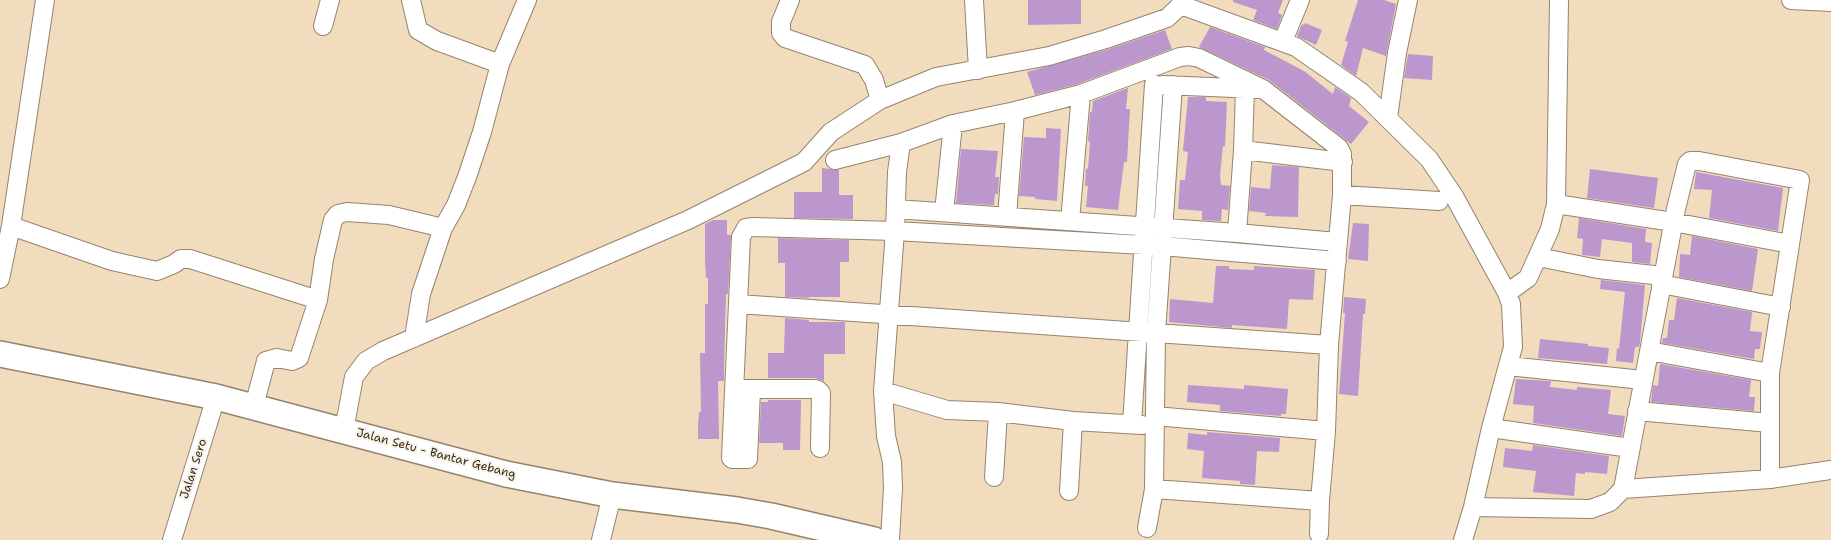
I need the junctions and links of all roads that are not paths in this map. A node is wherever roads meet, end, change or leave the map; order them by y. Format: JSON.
{"nodes":[{"id":1,"x":45,"y":0,"type":"edge"},
{"id":2,"x":330,"y":0,"type":"edge"},
{"id":3,"x":411,"y":0,"type":"edge"},
{"id":4,"x":527,"y":0,"type":"edge"},
{"id":5,"x":790,"y":0,"type":"edge"},
{"id":6,"x":974,"y":0,"type":"edge"},
{"id":7,"x":1300,"y":0,"type":"edge"},
{"id":8,"x":1408,"y":0,"type":"edge"},
{"id":9,"x":1559,"y":0,"type":"edge"},
{"id":10,"x":1791,"y":0,"type":"edge"},
{"id":11,"x":1181,"y":2,"type":"edge"},
{"id":12,"x":1831,"y":2,"type":"edge"},
{"id":13,"x":323,"y":26,"type":"dead end"},
{"id":14,"x":1283,"y":41,"type":"junction"},
{"id":15,"x":500,"y":64,"type":"junction"},
{"id":16,"x":978,"y":70,"type":"junction"},
{"id":17,"x":1115,"y":80,"type":"junction"},
{"id":18,"x":1154,"y":84,"type":"junction"},
{"id":19,"x":1173,"y":85,"type":"junction"},
{"id":20,"x":1245,"y":89,"type":"junction"},
{"id":21,"x":1263,"y":89,"type":"junction"},
{"id":22,"x":1081,"y":94,"type":"junction"},
{"id":23,"x":880,"y":100,"type":"junction"},
{"id":24,"x":1015,"y":111,"type":"junction"},
{"id":25,"x":1388,"y":118,"type":"junction"},
{"id":26,"x":953,"y":124,"type":"junction"},
{"id":27,"x":901,"y":143,"type":"junction"},
{"id":28,"x":1243,"y":150,"type":"junction"},
{"id":29,"x":835,"y":160,"type":"dead end"},
{"id":30,"x":1343,"y":162,"type":"junction"},
{"id":31,"x":1342,"y":195,"type":"junction"},
{"id":32,"x":1439,"y":201,"type":"dead end"},
{"id":33,"x":1556,"y":204,"type":"junction"},
{"id":34,"x":896,"y":209,"type":"junction"},
{"id":35,"x":944,"y":212,"type":"junction"},
{"id":36,"x":1008,"y":217,"type":"junction"},
{"id":37,"x":1070,"y":221,"type":"junction"},
{"id":38,"x":1673,"y":222,"type":"junction"},
{"id":39,"x":11,"y":226,"type":"junction"},
{"id":40,"x":1145,"y":226,"type":"junction"},
{"id":41,"x":443,"y":228,"type":"junction"},
{"id":42,"x":1163,"y":228,"type":"junction"},
{"id":43,"x":895,"y":231,"type":"junction"},
{"id":44,"x":1237,"y":233,"type":"junction"},
{"id":45,"x":1337,"y":242,"type":"junction"},
{"id":46,"x":1790,"y":244,"type":"junction"},
{"id":47,"x":1143,"y":246,"type":"junction"},
{"id":48,"x":1162,"y":246,"type":"junction"},
{"id":49,"x":1538,"y":258,"type":"junction"},
{"id":50,"x":1336,"y":261,"type":"junction"},
{"id":51,"x":0,"y":279,"type":"edge"},
{"id":52,"x":1662,"y":280,"type":"junction"},
{"id":53,"x":1507,"y":293,"type":"junction"},
{"id":54,"x":318,"y":300,"type":"junction"},
{"id":55,"x":738,"y":304,"type":"junction"},
{"id":56,"x":1781,"y":307,"type":"junction"},
{"id":57,"x":888,"y":314,"type":"junction"},
{"id":58,"x":1137,"y":331,"type":"junction"},
{"id":59,"x":1156,"y":333,"type":"junction"},
{"id":60,"x":414,"y":338,"type":"junction"},
{"id":61,"x":1329,"y":346,"type":"junction"},
{"id":62,"x":1649,"y":351,"type":"junction"},
{"id":63,"x":0,"y":354,"type":"edge"},
{"id":64,"x":1508,"y":366,"type":"junction"},
{"id":65,"x":1770,"y":372,"type":"junction"},
{"id":66,"x":1644,"y":380,"type":"junction"},
{"id":67,"x":734,"y":388,"type":"junction"},
{"id":68,"x":752,"y":390,"type":"junction"},
{"id":69,"x":883,"y":391,"type":"junction"},
{"id":70,"x":216,"y":397,"type":"junction"},
{"id":71,"x":254,"y":406,"type":"junction"},
{"id":72,"x":1637,"y":411,"type":"junction"},
{"id":73,"x":998,"y":412,"type":"junction"},
{"id":74,"x":1073,"y":421,"type":"junction"},
{"id":75,"x":1155,"y":421,"type":"junction"},
{"id":76,"x":1132,"y":424,"type":"junction"},
{"id":77,"x":1770,"y":424,"type":"junction"},
{"id":78,"x":1491,"y":428,"type":"junction"},
{"id":79,"x":344,"y":430,"type":"junction"},
{"id":80,"x":1326,"y":431,"type":"junction"},
{"id":81,"x":820,"y":448,"type":"dead end"},
{"id":82,"x":1630,"y":448,"type":"junction"},
{"id":83,"x":1831,"y":470,"type":"edge"},
{"id":84,"x":994,"y":477,"type":"dead end"},
{"id":85,"x":1770,"y":479,"type":"junction"},
{"id":86,"x":1154,"y":489,"type":"junction"},
{"id":87,"x":1623,"y":489,"type":"junction"},
{"id":88,"x":1069,"y":491,"type":"dead end"},
{"id":89,"x":612,"y":494,"type":"junction"},
{"id":90,"x":1320,"y":502,"type":"junction"},
{"id":91,"x":1473,"y":507,"type":"junction"},
{"id":92,"x":1147,"y":528,"type":"dead end"},
{"id":93,"x":1319,"y":534,"type":"dead end"},
{"id":94,"x":172,"y":540,"type":"edge"},
{"id":95,"x":601,"y":540,"type":"edge"},
{"id":96,"x":874,"y":540,"type":"edge"},
{"id":97,"x":890,"y":540,"type":"edge"},
{"id":98,"x":1463,"y":540,"type":"edge"}],
"edges":[{"from":1,"to":39,"type":"street"},
{"from":2,"to":13,"type":"street"},
{"from":3,"to":15,"type":"street"},
{"from":4,"to":15,"type":"street"},
{"from":5,"to":23,"type":"street"},
{"from":6,"to":16,"type":"street"},
{"from":7,"to":14,"type":"street"},
{"from":8,"to":25,"type":"street"},
{"from":9,"to":33,"type":"street"},
{"from":10,"to":12,"type":"street"},
{"from":11,"to":14,"type":"street"},
{"from":11,"to":16,"type":"street"},
{"from":14,"to":25,"type":"street"},
{"from":15,"to":41,"type":"street"},
{"from":16,"to":23,"type":"street"},
{"from":17,"to":18,"type":"street"},
{"from":17,"to":21,"type":"street"},
{"from":17,"to":22,"type":"street"},
{"from":18,"to":19,"type":"street"},
{"from":18,"to":40,"type":"street"},
{"from":19,"to":20,"type":"street"},
{"from":19,"to":42,"type":"street"},
{"from":20,"to":21,"type":"street"},
{"from":20,"to":28,"type":"street"},
{"from":21,"to":30,"type":"street"},
{"from":22,"to":24,"type":"street"},
{"from":22,"to":37,"type":"street"},
{"from":23,"to":60,"type":"street"},
{"from":24,"to":26,"type":"street"},
{"from":24,"to":36,"type":"street"},
{"from":25,"to":53,"type":"street"},
{"from":26,"to":27,"type":"street"},
{"from":26,"to":35,"type":"street"},
{"from":27,"to":29,"type":"street"},
{"from":27,"to":34,"type":"street"},
{"from":28,"to":30,"type":"street"},
{"from":28,"to":44,"type":"street"},
{"from":30,"to":31,"type":"street"},
{"from":31,"to":32,"type":"street"},
{"from":31,"to":45,"type":"street"},
{"from":33,"to":38,"type":"street"},
{"from":33,"to":49,"type":"street"},
{"from":34,"to":35,"type":"street"},
{"from":34,"to":43,"type":"street"},
{"from":35,"to":36,"type":"street"},
{"from":36,"to":37,"type":"street"},
{"from":37,"to":40,"type":"street"},
{"from":38,"to":46,"type":"street"},
{"from":38,"to":46,"type":"street"},
{"from":38,"to":52,"type":"street"},
{"from":39,"to":51,"type":"street"},
{"from":39,"to":54,"type":"street"},
{"from":40,"to":42,"type":"street"},
{"from":40,"to":47,"type":"street"},
{"from":41,"to":54,"type":"street"},
{"from":41,"to":60,"type":"street"},
{"from":42,"to":44,"type":"street"},
{"from":42,"to":48,"type":"street"},
{"from":43,"to":47,"type":"street"},
{"from":43,"to":55,"type":"street"},
{"from":43,"to":57,"type":"street"},
{"from":44,"to":45,"type":"street"},
{"from":45,"to":50,"type":"street"},
{"from":46,"to":56,"type":"street"},
{"from":47,"to":48,"type":"street"},
{"from":47,"to":58,"type":"street"},
{"from":48,"to":50,"type":"street"},
{"from":48,"to":59,"type":"street"},
{"from":49,"to":52,"type":"street"},
{"from":49,"to":53,"type":"street"},
{"from":50,"to":61,"type":"street"},
{"from":52,"to":56,"type":"street"},
{"from":52,"to":62,"type":"street"},
{"from":53,"to":64,"type":"street"},
{"from":54,"to":71,"type":"street"},
{"from":55,"to":57,"type":"street"},
{"from":55,"to":67,"type":"street"},
{"from":56,"to":65,"type":"street"},
{"from":57,"to":58,"type":"street"},
{"from":57,"to":69,"type":"street"},
{"from":58,"to":59,"type":"street"},
{"from":58,"to":76,"type":"street"},
{"from":59,"to":61,"type":"street"},
{"from":59,"to":75,"type":"street"},
{"from":60,"to":79,"type":"street"},
{"from":61,"to":80,"type":"street"},
{"from":62,"to":65,"type":"street"},
{"from":62,"to":66,"type":"street"},
{"from":63,"to":70,"type":"main road","name":"Jalan Setu - Bantar Gebang"},
{"from":64,"to":66,"type":"street"},
{"from":64,"to":78,"type":"street"},
{"from":65,"to":77,"type":"street"},
{"from":66,"to":72,"type":"street"},
{"from":67,"to":68,"type":"street"},
{"from":67,"to":68,"type":"street"},
{"from":68,"to":81,"type":"street"},
{"from":69,"to":73,"type":"street"},
{"from":69,"to":97,"type":"street"},
{"from":70,"to":71,"type":"main road","name":"Jalan Setu - Bantar Gebang"},
{"from":70,"to":94,"type":"street","name":"Jalan Sero"},
{"from":71,"to":79,"type":"main road","name":"Jalan Setu - Bantar Gebang"},
{"from":72,"to":77,"type":"street"},
{"from":72,"to":82,"type":"street"},
{"from":73,"to":74,"type":"street"},
{"from":73,"to":84,"type":"street"},
{"from":74,"to":76,"type":"street"},
{"from":74,"to":88,"type":"street"},
{"from":75,"to":76,"type":"street"},
{"from":75,"to":80,"type":"street"},
{"from":75,"to":86,"type":"street"},
{"from":77,"to":85,"type":"street"},
{"from":78,"to":82,"type":"street"},
{"from":78,"to":91,"type":"street"},
{"from":79,"to":89,"type":"main road","name":"Jalan Setu - Bantar Gebang"},
{"from":80,"to":90,"type":"street"},
{"from":82,"to":87,"type":"street"},
{"from":83,"to":85,"type":"street"},
{"from":85,"to":87,"type":"street"},
{"from":86,"to":90,"type":"street"},
{"from":86,"to":92,"type":"street"},
{"from":87,"to":91,"type":"street"},
{"from":89,"to":95,"type":"street"},
{"from":89,"to":96,"type":"main road","name":"Jalan Setu - Bantar Gebang"},
{"from":90,"to":93,"type":"street"},
{"from":91,"to":98,"type":"street"}]}
